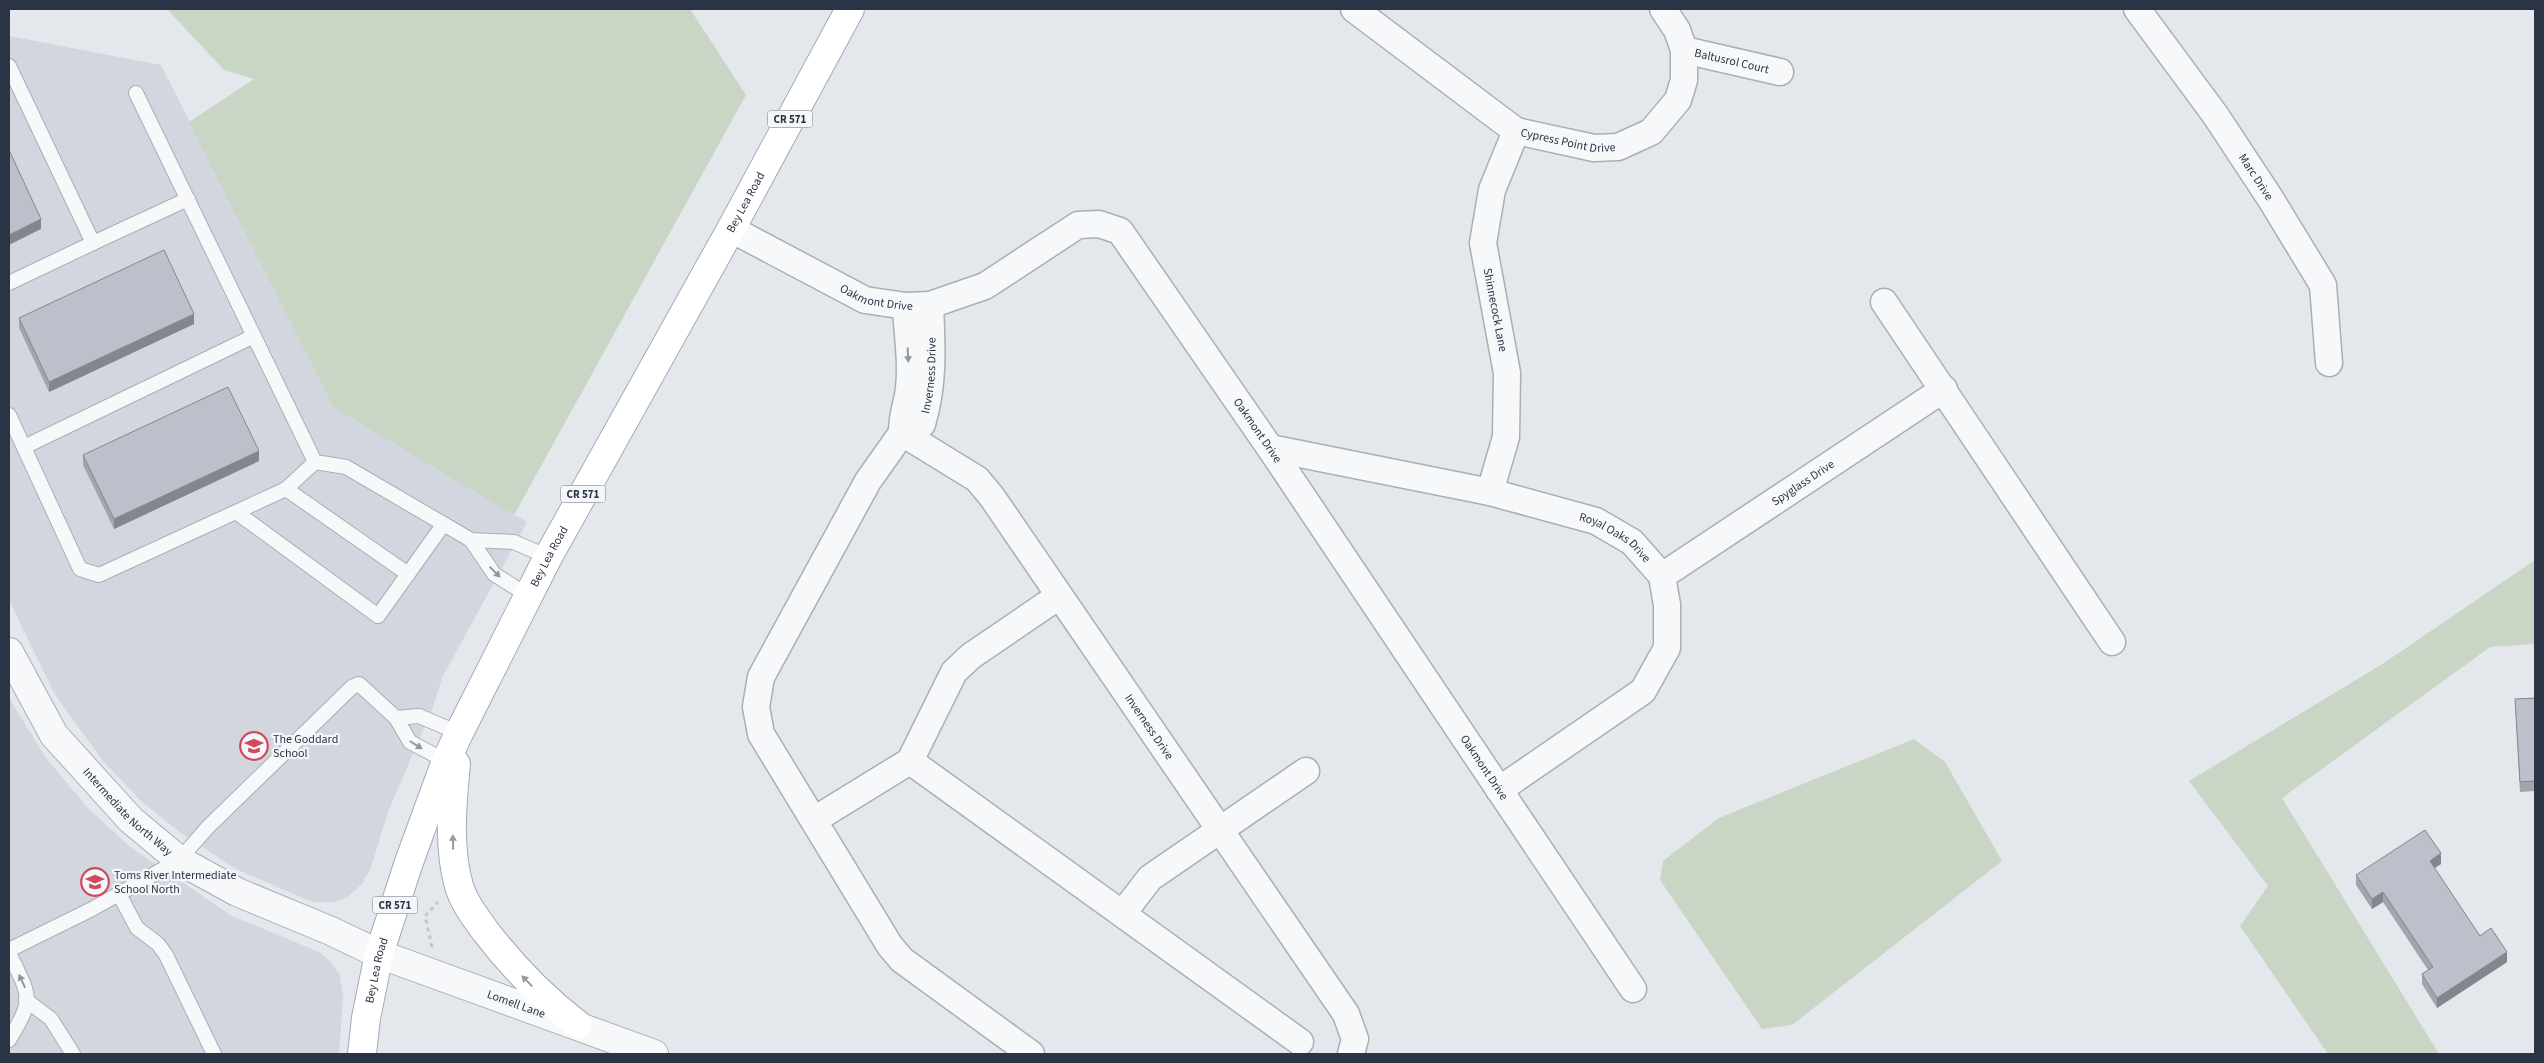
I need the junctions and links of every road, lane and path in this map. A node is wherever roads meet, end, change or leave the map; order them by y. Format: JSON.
{"nodes":[{"id":1,"x":850,"y":9,"type":"edge"},
{"id":2,"x":1354,"y":9,"type":"edge"},
{"id":3,"x":1663,"y":9,"type":"edge"},
{"id":4,"x":2137,"y":9,"type":"edge"},
{"id":5,"x":1684,"y":50,"type":"junction"},
{"id":6,"x":9,"y":66,"type":"edge"},
{"id":7,"x":1780,"y":72,"type":"dead end"},
{"id":8,"x":136,"y":93,"type":"dead end"},
{"id":9,"x":1516,"y":131,"type":"junction"},
{"id":10,"x":188,"y":200,"type":"junction"},
{"id":11,"x":731,"y":228,"type":"junction"},
{"id":12,"x":93,"y":244,"type":"junction"},
{"id":13,"x":9,"y":283,"type":"edge"},
{"id":14,"x":1884,"y":302,"type":"dead end"},
{"id":15,"x":918,"y":306,"type":"junction"},
{"id":16,"x":254,"y":336,"type":"junction"},
{"id":17,"x":2329,"y":363,"type":"dead end"},
{"id":18,"x":1944,"y":389,"type":"junction"},
{"id":19,"x":9,"y":415,"type":"edge"},
{"id":20,"x":902,"y":433,"type":"junction"},
{"id":21,"x":24,"y":447,"type":"junction"},
{"id":22,"x":1270,"y":448,"type":"junction"},
{"id":23,"x":316,"y":462,"type":"junction"},
{"id":24,"x":286,"y":489,"type":"junction"},
{"id":25,"x":1490,"y":492,"type":"junction"},
{"id":26,"x":236,"y":512,"type":"junction"},
{"id":27,"x":442,"y":526,"type":"junction"},
{"id":28,"x":471,"y":540,"type":"junction"},
{"id":29,"x":548,"y":557,"type":"junction"},
{"id":30,"x":408,"y":574,"type":"junction"},
{"id":31,"x":1662,"y":576,"type":"junction"},
{"id":32,"x":528,"y":595,"type":"junction"},
{"id":33,"x":1059,"y":596,"type":"junction"},
{"id":34,"x":2112,"y":642,"type":"dead end"},
{"id":35,"x":10,"y":657,"type":"edge"},
{"id":36,"x":396,"y":718,"type":"junction"},
{"id":37,"x":459,"y":734,"type":"junction"},
{"id":38,"x":910,"y":761,"type":"junction"},
{"id":39,"x":446,"y":762,"type":"junction"},
{"id":40,"x":1306,"y":771,"type":"dead end"},
{"id":41,"x":1498,"y":790,"type":"junction"},
{"id":42,"x":814,"y":820,"type":"junction"},
{"id":43,"x":1218,"y":831,"type":"junction"},
{"id":44,"x":179,"y":860,"type":"junction"},
{"id":45,"x":119,"y":894,"type":"junction"},
{"id":46,"x":443,"y":896,"type":"dead end"},
{"id":47,"x":1124,"y":913,"type":"junction"},
{"id":48,"x":432,"y":948,"type":"dead end"},
{"id":49,"x":9,"y":951,"type":"edge"},
{"id":50,"x":379,"y":954,"type":"junction"},
{"id":51,"x":1633,"y":989,"type":"dead end"},
{"id":52,"x":26,"y":1000,"type":"junction"},
{"id":53,"x":577,"y":1024,"type":"junction"},
{"id":54,"x":9,"y":1040,"type":"edge"},
{"id":55,"x":1300,"y":1042,"type":"dead end"},
{"id":56,"x":73,"y":1054,"type":"edge"},
{"id":57,"x":214,"y":1054,"type":"edge"},
{"id":58,"x":362,"y":1054,"type":"edge"},
{"id":59,"x":654,"y":1054,"type":"edge"},
{"id":60,"x":1031,"y":1054,"type":"edge"},
{"id":61,"x":1351,"y":1054,"type":"edge"}],
"edges":[{"from":1,"to":11,"type":"main road","name":"Bey Lea Road","number":"CR 571"},
{"from":2,"to":9,"type":"street","name":"Cypress Point Drive"},
{"from":3,"to":5,"type":"street","name":"Cypress Point Drive"},
{"from":4,"to":17,"type":"street","name":"Marc Drive"},
{"from":5,"to":7,"type":"street","name":"Baltusrol Court"},
{"from":5,"to":9,"type":"street","name":"Cypress Point Drive"},
{"from":6,"to":12,"type":"lane"},
{"from":8,"to":10,"type":"lane"},
{"from":9,"to":25,"type":"street","name":"Shinnecock Lane"},
{"from":10,"to":12,"type":"lane"},
{"from":10,"to":16,"type":"lane"},
{"from":11,"to":15,"type":"street","name":"Oakmont Drive"},
{"from":11,"to":29,"type":"main road","name":"Bey Lea Road","number":"CR 571"},
{"from":12,"to":13,"type":"lane"},
{"from":14,"to":18,"type":"street"},
{"from":15,"to":20,"type":"street","name":"Inverness Drive"},
{"from":15,"to":22,"type":"street","name":"Oakmont Drive"},
{"from":16,"to":21,"type":"lane"},
{"from":16,"to":23,"type":"lane"},
{"from":18,"to":31,"type":"street","name":"Spyglass Drive"},
{"from":18,"to":34,"type":"street"},
{"from":19,"to":21,"type":"lane"},
{"from":20,"to":33,"type":"street","name":"Inverness Drive"},
{"from":20,"to":42,"type":"street"},
{"from":21,"to":26,"type":"lane"},
{"from":22,"to":25,"type":"street","name":"Royal Oaks Drive"},
{"from":22,"to":41,"type":"street","name":"Oakmont Drive"},
{"from":23,"to":24,"type":"lane"},
{"from":23,"to":27,"type":"lane"},
{"from":24,"to":26,"type":"lane"},
{"from":24,"to":30,"type":"lane"},
{"from":25,"to":31,"type":"street","name":"Royal Oaks Drive"},
{"from":26,"to":30,"type":"lane"},
{"from":27,"to":28,"type":"lane"},
{"from":27,"to":30,"type":"lane"},
{"from":28,"to":29,"type":"lane"},
{"from":28,"to":32,"type":"lane","one_way":true},
{"from":29,"to":32,"type":"main road","name":"Bey Lea Road","number":"CR 571"},
{"from":31,"to":41,"type":"street"},
{"from":32,"to":37,"type":"main road","name":"Bey Lea Road","number":"CR 571"},
{"from":33,"to":38,"type":"street"},
{"from":33,"to":43,"type":"street","name":"Inverness Drive"},
{"from":35,"to":44,"type":"street","name":"Intermediate North Way"},
{"from":36,"to":37,"type":"lane"},
{"from":36,"to":39,"type":"lane","one_way":true},
{"from":36,"to":44,"type":"lane"},
{"from":37,"to":39,"type":"main road","name":"Bey Lea Road","number":"CR 571"},
{"from":53,"to":37,"type":"main road","one_way":true},
{"from":38,"to":42,"type":"street"},
{"from":38,"to":47,"type":"street"},
{"from":39,"to":50,"type":"main road","name":"Bey Lea Road","number":"CR 571"},
{"from":40,"to":43,"type":"street"},
{"from":41,"to":51,"type":"street","name":"Oakmont Drive"},
{"from":42,"to":60,"type":"street"},
{"from":43,"to":47,"type":"street"},
{"from":43,"to":61,"type":"street","name":"Inverness Drive"},
{"from":44,"to":45,"type":"lane"},
{"from":44,"to":50,"type":"street","name":"Intermediate North Way"},
{"from":45,"to":49,"type":"lane"},
{"from":45,"to":57,"type":"lane"},
{"from":46,"to":48,"type":"path"},
{"from":47,"to":55,"type":"street"},
{"from":52,"to":49,"type":"lane","one_way":true},
{"from":50,"to":53,"type":"street","name":"Lomell Lane"},
{"from":50,"to":58,"type":"main road","name":"Bey Lea Road","number":"CR 571"},
{"from":52,"to":54,"type":"lane"},
{"from":52,"to":56,"type":"lane"},
{"from":53,"to":59,"type":"street","name":"Lomell Lane"}]}
